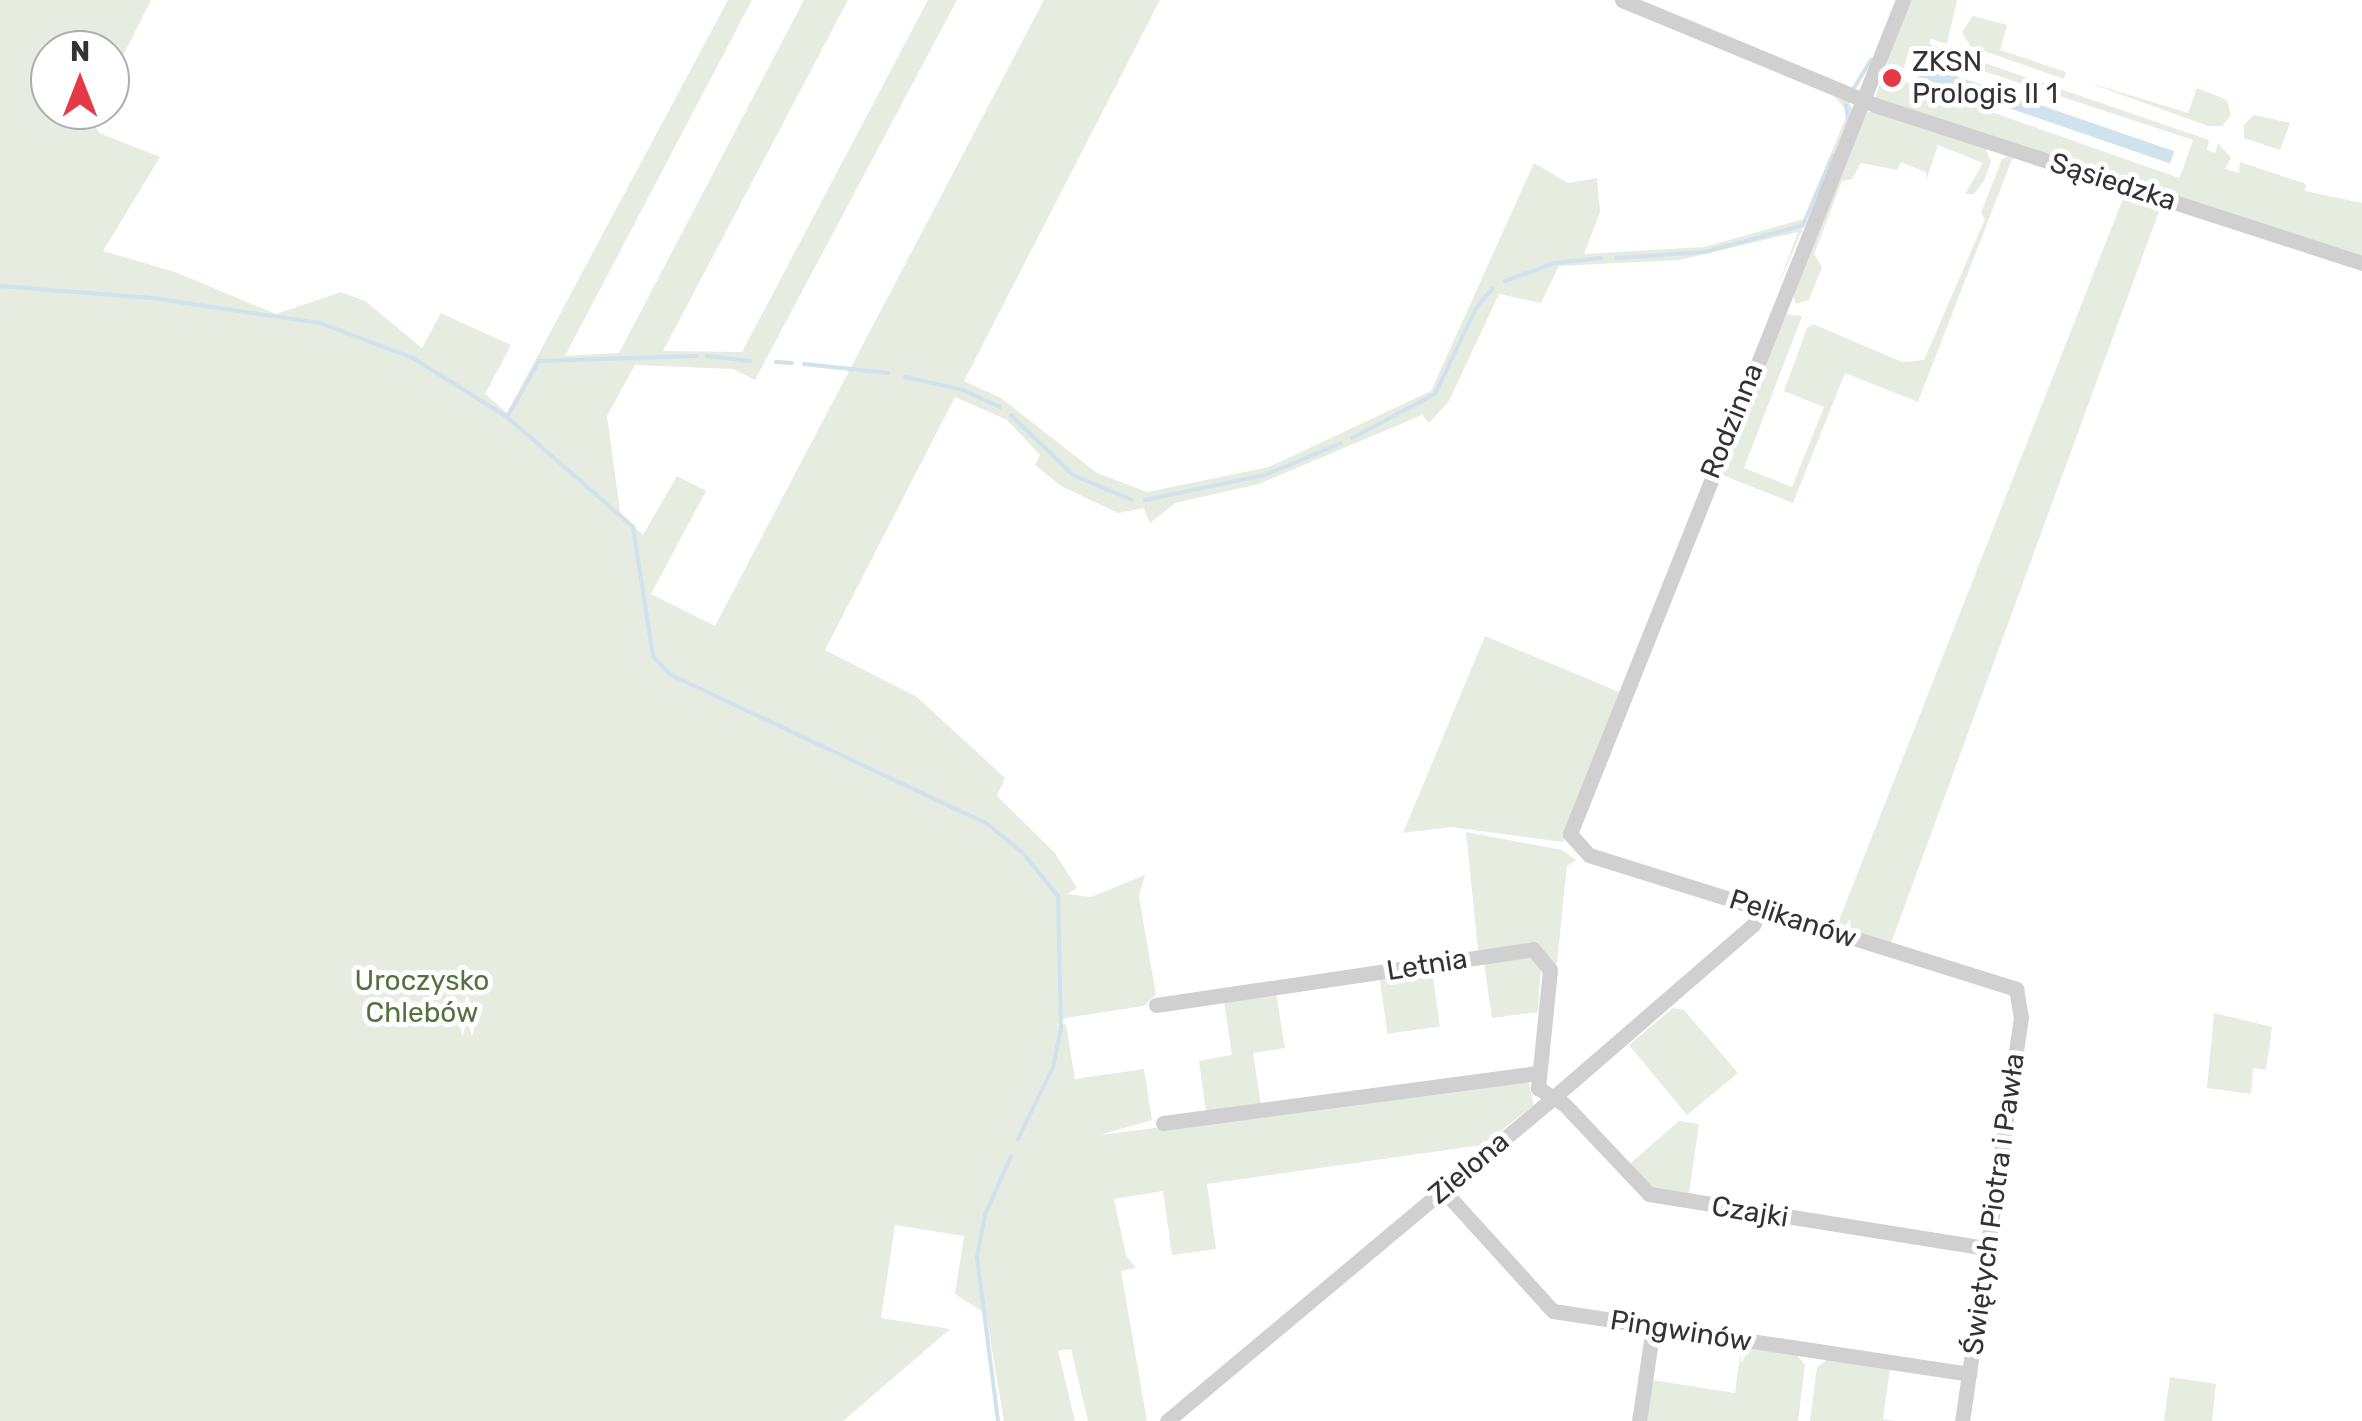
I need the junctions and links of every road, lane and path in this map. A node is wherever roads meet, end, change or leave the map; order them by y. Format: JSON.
{"nodes":[{"id":1,"x":1622,"y":0,"type":"edge"},
{"id":2,"x":1904,"y":0,"type":"edge"},
{"id":3,"x":1863,"y":101,"type":"junction"},
{"id":4,"x":2362,"y":263,"type":"edge"},
{"id":5,"x":1572,"y":844,"type":"joint"},
{"id":6,"x":1762,"y":908,"type":"junction"},
{"id":7,"x":2016,"y":989,"type":"joint"},
{"id":8,"x":1156,"y":1005,"type":"dead end"},
{"id":9,"x":1536,"y":1073,"type":"junction"},
{"id":10,"x":1553,"y":1098,"type":"junction"},
{"id":11,"x":1163,"y":1123,"type":"dead end"},
{"id":12,"x":1444,"y":1191,"type":"junction"},
{"id":13,"x":1988,"y":1248,"type":"junction"},
{"id":14,"x":1653,"y":1327,"type":"junction"},
{"id":15,"x":1970,"y":1374,"type":"junction"},
{"id":16,"x":1167,"y":1421,"type":"edge"},
{"id":17,"x":1639,"y":1421,"type":"edge"},
{"id":18,"x":1962,"y":1421,"type":"edge"}],
"edges":[{"from":1,"to":3,"type":"street","name":"Sąsiedzka"},
{"from":2,"to":3,"type":"street","name":"Rodzinna"},
{"from":3,"to":4,"type":"street","name":"Sąsiedzka"},
{"from":3,"to":5,"type":"street","name":"Rodzinna"},
{"from":5,"to":6,"type":"street","name":"Pelikanów"},
{"from":6,"to":7,"type":"street","name":"Pelikanów"},
{"from":6,"to":10,"type":"street","name":"Zielona"},
{"from":7,"to":13,"type":"street","name":"Świętych Piotra i Pawła"},
{"from":8,"to":9,"type":"street","name":"Letnia"},
{"from":9,"to":10,"type":"street"},
{"from":9,"to":11,"type":"street"},
{"from":10,"to":12,"type":"street","name":"Zielona"},
{"from":10,"to":13,"type":"street","name":"Czajki"},
{"from":12,"to":14,"type":"street","name":"Pingwinów"},
{"from":12,"to":16,"type":"street","name":"Zielona"},
{"from":13,"to":15,"type":"street","name":"Świętych Piotra i Pawła"},
{"from":14,"to":15,"type":"street","name":"Pingwinów"},
{"from":14,"to":17,"type":"street"},
{"from":15,"to":18,"type":"street","name":"Świętych Piotra i Pawła"}]}
